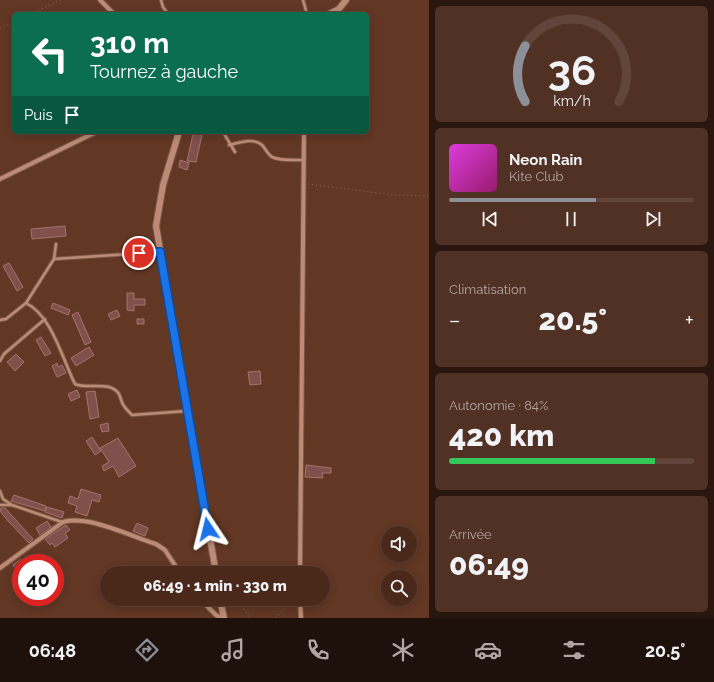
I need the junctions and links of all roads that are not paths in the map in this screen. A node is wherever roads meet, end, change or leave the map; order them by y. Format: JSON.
{"nodes":[{"id":1,"x":100,"y":0,"type":"edge"},
{"id":2,"x":161,"y":0,"type":"edge"},
{"id":3,"x":303,"y":0,"type":"edge"},
{"id":4,"x":346,"y":0,"type":"edge"},
{"id":5,"x":112,"y":12,"type":"edge"},
{"id":6,"x":167,"y":12,"type":"edge"},
{"id":7,"x":306,"y":12,"type":"edge"},
{"id":8,"x":333,"y":12,"type":"edge"},
{"id":9,"x":92,"y":134,"type":"edge"},
{"id":10,"x":178,"y":134,"type":"edge"},
{"id":11,"x":223,"y":134,"type":"edge"},
{"id":12,"x":304,"y":134,"type":"edge"},
{"id":13,"x":229,"y":145,"type":"junction"},
{"id":14,"x":234,"y":152,"type":"dead end"},
{"id":15,"x":303,"y":160,"type":"junction"},
{"id":16,"x":0,"y":179,"type":"edge"},
{"id":17,"x":56,"y":244,"type":"dead end"},
{"id":18,"x":160,"y":252,"type":"junction"},
{"id":19,"x":54,"y":259,"type":"junction"},
{"id":20,"x":26,"y":303,"type":"junction"},
{"id":21,"x":45,"y":319,"type":"junction"},
{"id":22,"x":0,"y":320,"type":"edge"},
{"id":23,"x":0,"y":361,"type":"edge"},
{"id":24,"x":188,"y":411,"type":"junction"},
{"id":25,"x":0,"y":491,"type":"edge"},
{"id":26,"x":0,"y":505,"type":"edge"},
{"id":27,"x":12,"y":505,"type":"junction"},
{"id":28,"x":63,"y":522,"type":"junction"},
{"id":29,"x":175,"y":566,"type":"edge"},
{"id":30,"x":215,"y":566,"type":"edge"},
{"id":31,"x":300,"y":566,"type":"edge"},
{"id":32,"x":0,"y":568,"type":"edge"},
{"id":33,"x":207,"y":606,"type":"edge"},
{"id":34,"x":221,"y":606,"type":"edge"},
{"id":35,"x":300,"y":606,"type":"edge"},
{"id":36,"x":222,"y":618,"type":"edge"},
{"id":37,"x":301,"y":618,"type":"edge"}],
"edges":[{"from":1,"to":5,"type":"street"},
{"from":2,"to":6,"type":"lane"},
{"from":3,"to":7,"type":"lane"},
{"from":4,"to":8,"type":"street"},
{"from":9,"to":16,"type":"street"},
{"from":10,"to":18,"type":"street"},
{"from":11,"to":13,"type":"lane"},
{"from":12,"to":15,"type":"street"},
{"from":13,"to":14,"type":"lane"},
{"from":13,"to":15,"type":"lane"},
{"from":15,"to":31,"type":"street"},
{"from":17,"to":19,"type":"lane"},
{"from":18,"to":19,"type":"lane"},
{"from":18,"to":24,"type":"street"},
{"from":19,"to":20,"type":"lane"},
{"from":20,"to":21,"type":"lane"},
{"from":20,"to":22,"type":"lane"},
{"from":21,"to":23,"type":"lane"},
{"from":21,"to":24,"type":"lane"},
{"from":24,"to":30,"type":"street"},
{"from":25,"to":27,"type":"lane"},
{"from":26,"to":27,"type":"lane"},
{"from":27,"to":28,"type":"lane"},
{"from":28,"to":29,"type":"street"},
{"from":28,"to":32,"type":"street"},
{"from":33,"to":36,"type":"street"},
{"from":34,"to":36,"type":"street"},
{"from":35,"to":37,"type":"street"}]}
